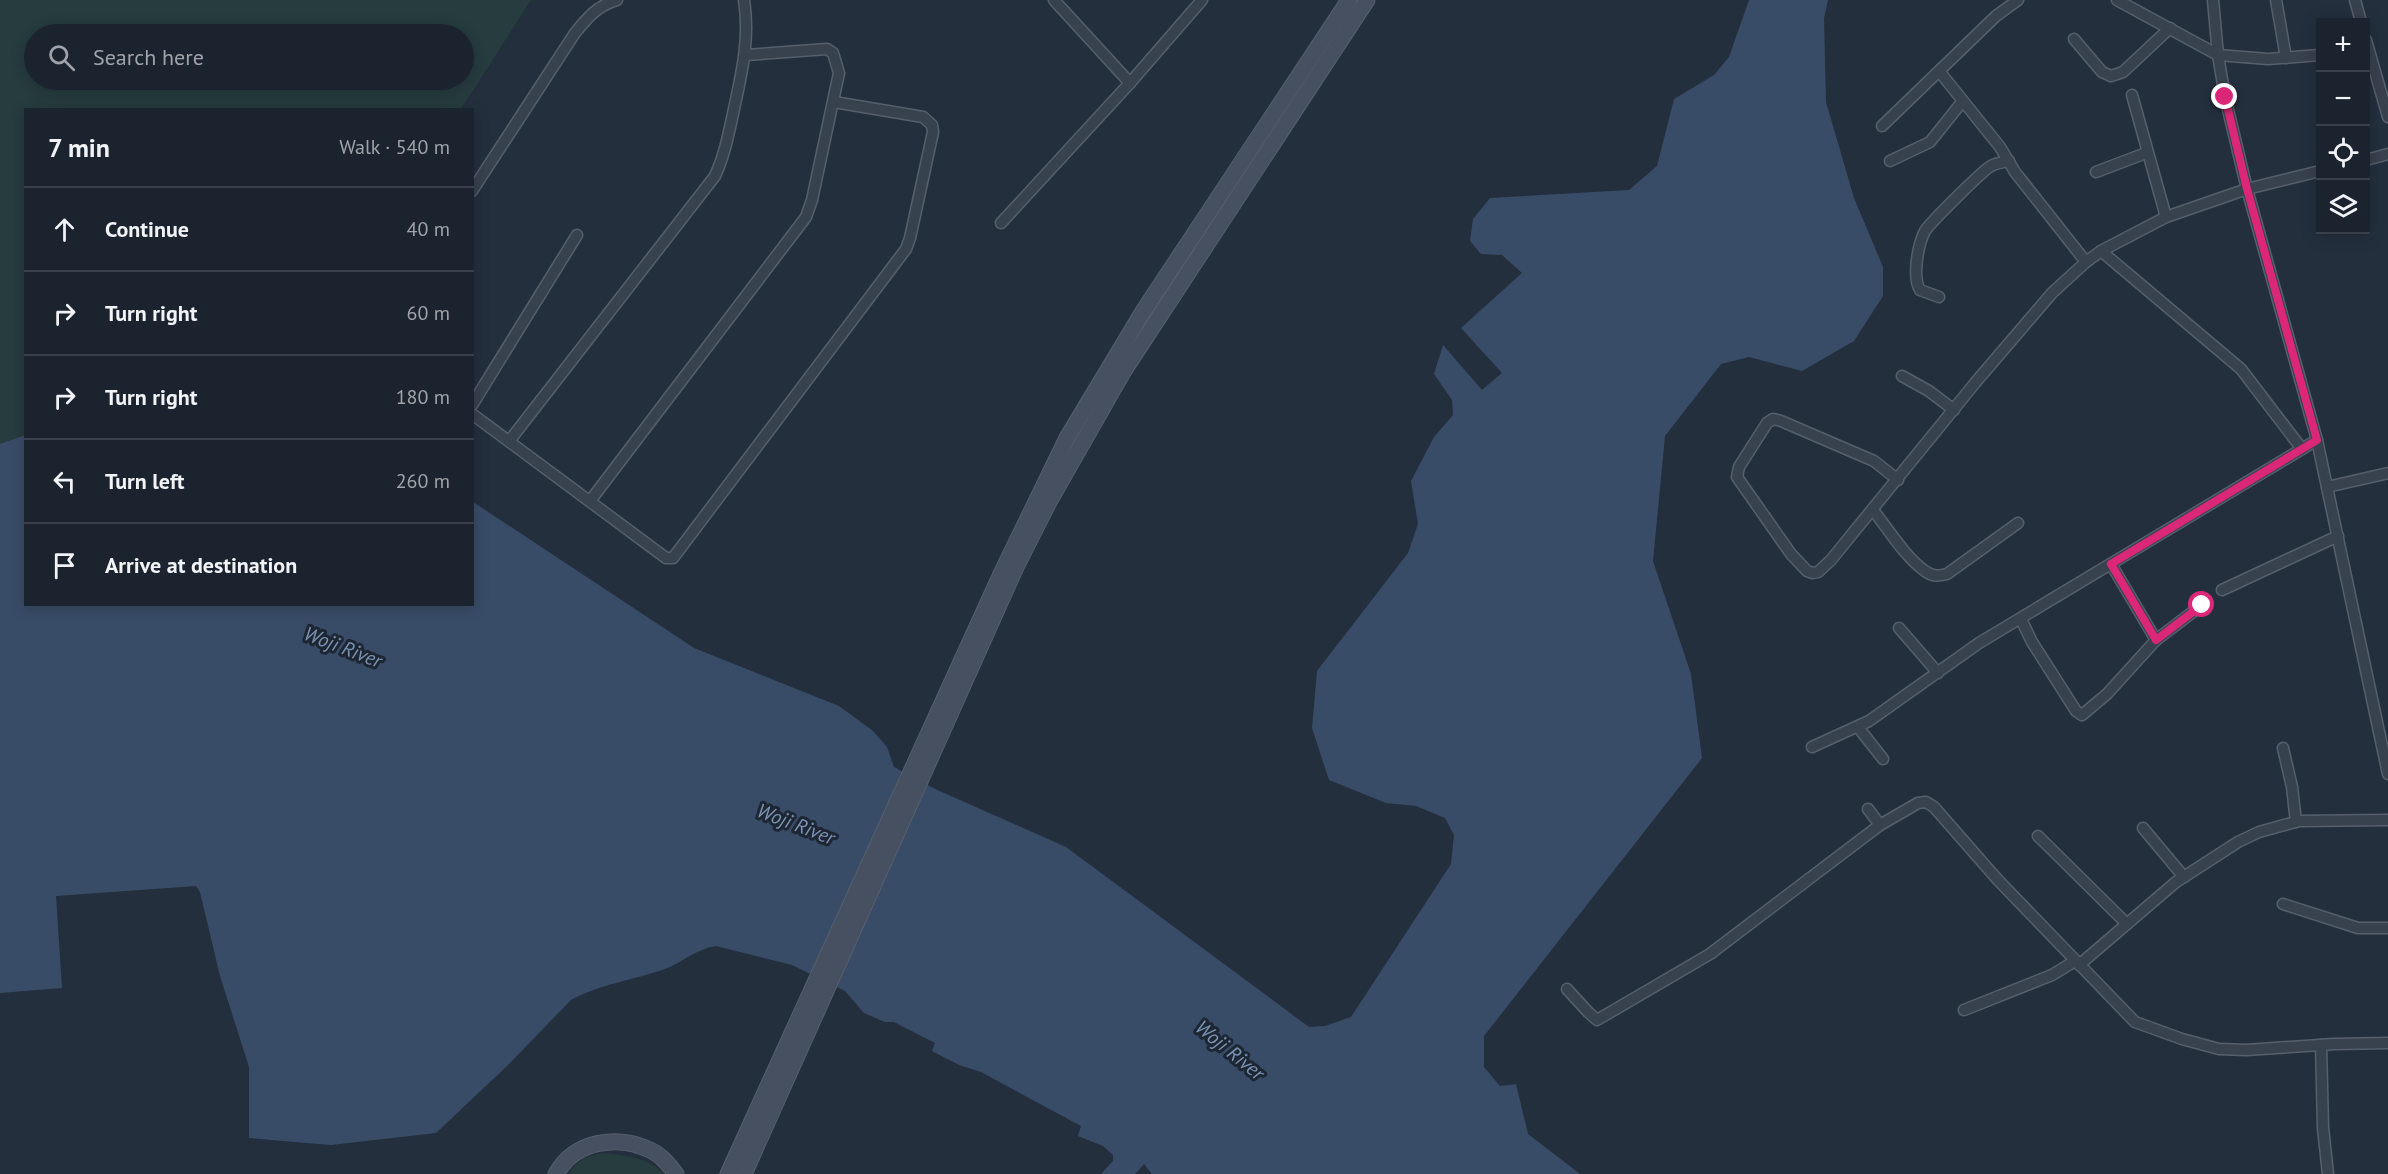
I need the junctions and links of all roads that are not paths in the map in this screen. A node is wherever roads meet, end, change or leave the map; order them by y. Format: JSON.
{"nodes":[{"id":1,"x":617,"y":0,"type":"edge"},
{"id":2,"x":744,"y":0,"type":"edge"},
{"id":3,"x":1054,"y":0,"type":"edge"},
{"id":4,"x":1202,"y":0,"type":"edge"},
{"id":5,"x":1349,"y":0,"type":"edge"},
{"id":6,"x":1367,"y":0,"type":"edge"},
{"id":7,"x":2018,"y":0,"type":"edge"},
{"id":8,"x":2117,"y":0,"type":"edge"},
{"id":9,"x":2212,"y":0,"type":"edge"},
{"id":10,"x":2276,"y":0,"type":"edge"},
{"id":11,"x":2355,"y":0,"type":"edge"},
{"id":12,"x":2360,"y":18,"type":"edge"},
{"id":13,"x":2170,"y":28,"type":"junction"},
{"id":14,"x":2074,"y":39,"type":"dead end"},
{"id":15,"x":2218,"y":54,"type":"junction"},
{"id":16,"x":746,"y":55,"type":"junction"},
{"id":17,"x":2316,"y":55,"type":"edge"},
{"id":18,"x":2370,"y":57,"type":"edge"},
{"id":19,"x":2286,"y":58,"type":"junction"},
{"id":20,"x":1939,"y":71,"type":"junction"},
{"id":21,"x":1130,"y":83,"type":"junction"},
{"id":22,"x":2132,"y":95,"type":"dead end"},
{"id":23,"x":834,"y":102,"type":"junction"},
{"id":24,"x":1962,"y":102,"type":"junction"},
{"id":25,"x":2388,"y":117,"type":"edge"},
{"id":26,"x":1882,"y":126,"type":"dead end"},
{"id":27,"x":2146,"y":153,"type":"junction"},
{"id":28,"x":2388,"y":154,"type":"edge"},
{"id":29,"x":2370,"y":159,"type":"edge"},
{"id":30,"x":1890,"y":161,"type":"dead end"},
{"id":31,"x":2008,"y":161,"type":"junction"},
{"id":32,"x":2096,"y":172,"type":"dead end"},
{"id":33,"x":2316,"y":172,"type":"edge"},
{"id":34,"x":474,"y":188,"type":"edge"},
{"id":35,"x":2247,"y":189,"type":"junction"},
{"id":36,"x":2166,"y":217,"type":"junction"},
{"id":37,"x":1001,"y":223,"type":"dead end"},
{"id":38,"x":577,"y":235,"type":"dead end"},
{"id":39,"x":2101,"y":251,"type":"junction"},
{"id":40,"x":2086,"y":262,"type":"junction"},
{"id":41,"x":1939,"y":297,"type":"dead end"},
{"id":42,"x":1902,"y":376,"type":"dead end"},
{"id":43,"x":474,"y":402,"type":"edge"},
{"id":44,"x":1954,"y":410,"type":"junction"},
{"id":45,"x":474,"y":415,"type":"edge"},
{"id":46,"x":510,"y":440,"type":"junction"},
{"id":47,"x":2317,"y":440,"type":"junction"},
{"id":48,"x":2302,"y":449,"type":"junction"},
{"id":49,"x":2388,"y":473,"type":"edge"},
{"id":50,"x":1898,"y":480,"type":"junction"},
{"id":51,"x":2327,"y":487,"type":"junction"},
{"id":52,"x":590,"y":501,"type":"junction"},
{"id":53,"x":1873,"y":510,"type":"junction"},
{"id":54,"x":2018,"y":523,"type":"dead end"},
{"id":55,"x":2338,"y":536,"type":"junction"},
{"id":56,"x":2111,"y":564,"type":"junction"},
{"id":57,"x":2222,"y":590,"type":"dead end"},
{"id":58,"x":2202,"y":605,"type":"dead end"},
{"id":59,"x":2020,"y":619,"type":"junction"},
{"id":60,"x":1899,"y":628,"type":"dead end"},
{"id":61,"x":2156,"y":640,"type":"junction"},
{"id":62,"x":1938,"y":673,"type":"junction"},
{"id":63,"x":1858,"y":727,"type":"junction"},
{"id":64,"x":1812,"y":747,"type":"dead end"},
{"id":65,"x":2283,"y":748,"type":"dead end"},
{"id":66,"x":927,"y":753,"type":"junction"},
{"id":67,"x":1883,"y":759,"type":"dead end"},
{"id":68,"x":2388,"y":774,"type":"edge"},
{"id":69,"x":1868,"y":809,"type":"dead end"},
{"id":70,"x":2388,"y":820,"type":"edge"},
{"id":71,"x":2296,"y":822,"type":"junction"},
{"id":72,"x":1880,"y":825,"type":"junction"},
{"id":73,"x":2143,"y":828,"type":"dead end"},
{"id":74,"x":2038,"y":836,"type":"dead end"},
{"id":75,"x":2184,"y":877,"type":"junction"},
{"id":76,"x":2283,"y":904,"type":"dead end"},
{"id":77,"x":2127,"y":924,"type":"junction"},
{"id":78,"x":2388,"y":928,"type":"edge"},
{"id":79,"x":2077,"y":963,"type":"junction"},
{"id":80,"x":1567,"y":990,"type":"dead end"},
{"id":81,"x":1965,"y":1010,"type":"dead end"},
{"id":82,"x":2388,"y":1043,"type":"edge"},
{"id":83,"x":2321,"y":1045,"type":"junction"},
{"id":84,"x":792,"y":1052,"type":"junction"},
{"id":85,"x":558,"y":1172,"type":"edge"},
{"id":86,"x":675,"y":1174,"type":"edge"},
{"id":87,"x":728,"y":1174,"type":"edge"},
{"id":88,"x":744,"y":1174,"type":"edge"},
{"id":89,"x":2328,"y":1174,"type":"edge"}],
"edges":[{"from":1,"to":34,"type":"street"},
{"from":2,"to":16,"type":"street"},
{"from":3,"to":21,"type":"street"},
{"from":4,"to":21,"type":"street"},
{"from":5,"to":66,"type":"main road"},
{"from":6,"to":66,"type":"main road"},
{"from":7,"to":20,"type":"street"},
{"from":8,"to":13,"type":"street"},
{"from":9,"to":15,"type":"street"},
{"from":10,"to":19,"type":"street"},
{"from":11,"to":12,"type":"street"},
{"from":13,"to":14,"type":"street"},
{"from":13,"to":15,"type":"street"},
{"from":15,"to":19,"type":"street"},
{"from":15,"to":35,"type":"street"},
{"from":16,"to":23,"type":"street"},
{"from":16,"to":46,"type":"street"},
{"from":17,"to":19,"type":"street"},
{"from":18,"to":25,"type":"street"},
{"from":20,"to":24,"type":"street"},
{"from":20,"to":26,"type":"street"},
{"from":21,"to":37,"type":"street"},
{"from":22,"to":27,"type":"street"},
{"from":23,"to":52,"type":"street"},
{"from":23,"to":52,"type":"street"},
{"from":24,"to":30,"type":"street"},
{"from":24,"to":31,"type":"street"},
{"from":27,"to":32,"type":"street"},
{"from":27,"to":36,"type":"street"},
{"from":28,"to":29,"type":"street"},
{"from":31,"to":40,"type":"street"},
{"from":31,"to":41,"type":"street"},
{"from":33,"to":35,"type":"street"},
{"from":35,"to":36,"type":"street"},
{"from":35,"to":47,"type":"street"},
{"from":36,"to":39,"type":"street"},
{"from":38,"to":43,"type":"street"},
{"from":39,"to":40,"type":"street"},
{"from":39,"to":48,"type":"street"},
{"from":40,"to":44,"type":"street"},
{"from":42,"to":44,"type":"street"},
{"from":44,"to":50,"type":"street"},
{"from":45,"to":46,"type":"street"},
{"from":46,"to":52,"type":"street"},
{"from":47,"to":48,"type":"street"},
{"from":47,"to":51,"type":"street"},
{"from":48,"to":56,"type":"street"},
{"from":49,"to":51,"type":"street"},
{"from":50,"to":53,"type":"street"},
{"from":50,"to":53,"type":"street"},
{"from":51,"to":55,"type":"street"},
{"from":53,"to":54,"type":"street"},
{"from":55,"to":57,"type":"street"},
{"from":55,"to":68,"type":"street"},
{"from":56,"to":59,"type":"street"},
{"from":56,"to":61,"type":"street"},
{"from":58,"to":61,"type":"street"},
{"from":59,"to":61,"type":"street"},
{"from":59,"to":62,"type":"street"},
{"from":60,"to":62,"type":"street"},
{"from":62,"to":63,"type":"street"},
{"from":63,"to":64,"type":"street"},
{"from":63,"to":67,"type":"street"},
{"from":65,"to":71,"type":"street"},
{"from":66,"to":84,"type":"main road"},
{"from":69,"to":72,"type":"street"},
{"from":70,"to":71,"type":"street"},
{"from":71,"to":75,"type":"street"},
{"from":72,"to":79,"type":"street"},
{"from":72,"to":80,"type":"street"},
{"from":73,"to":75,"type":"street"},
{"from":74,"to":77,"type":"street"},
{"from":75,"to":77,"type":"street"},
{"from":76,"to":78,"type":"street"},
{"from":77,"to":79,"type":"street"},
{"from":79,"to":81,"type":"street"},
{"from":79,"to":83,"type":"street"},
{"from":82,"to":83,"type":"street"},
{"from":83,"to":89,"type":"street"},
{"from":84,"to":87,"type":"main road"},
{"from":84,"to":88,"type":"main road"},
{"from":85,"to":86,"type":"main road"}]}
